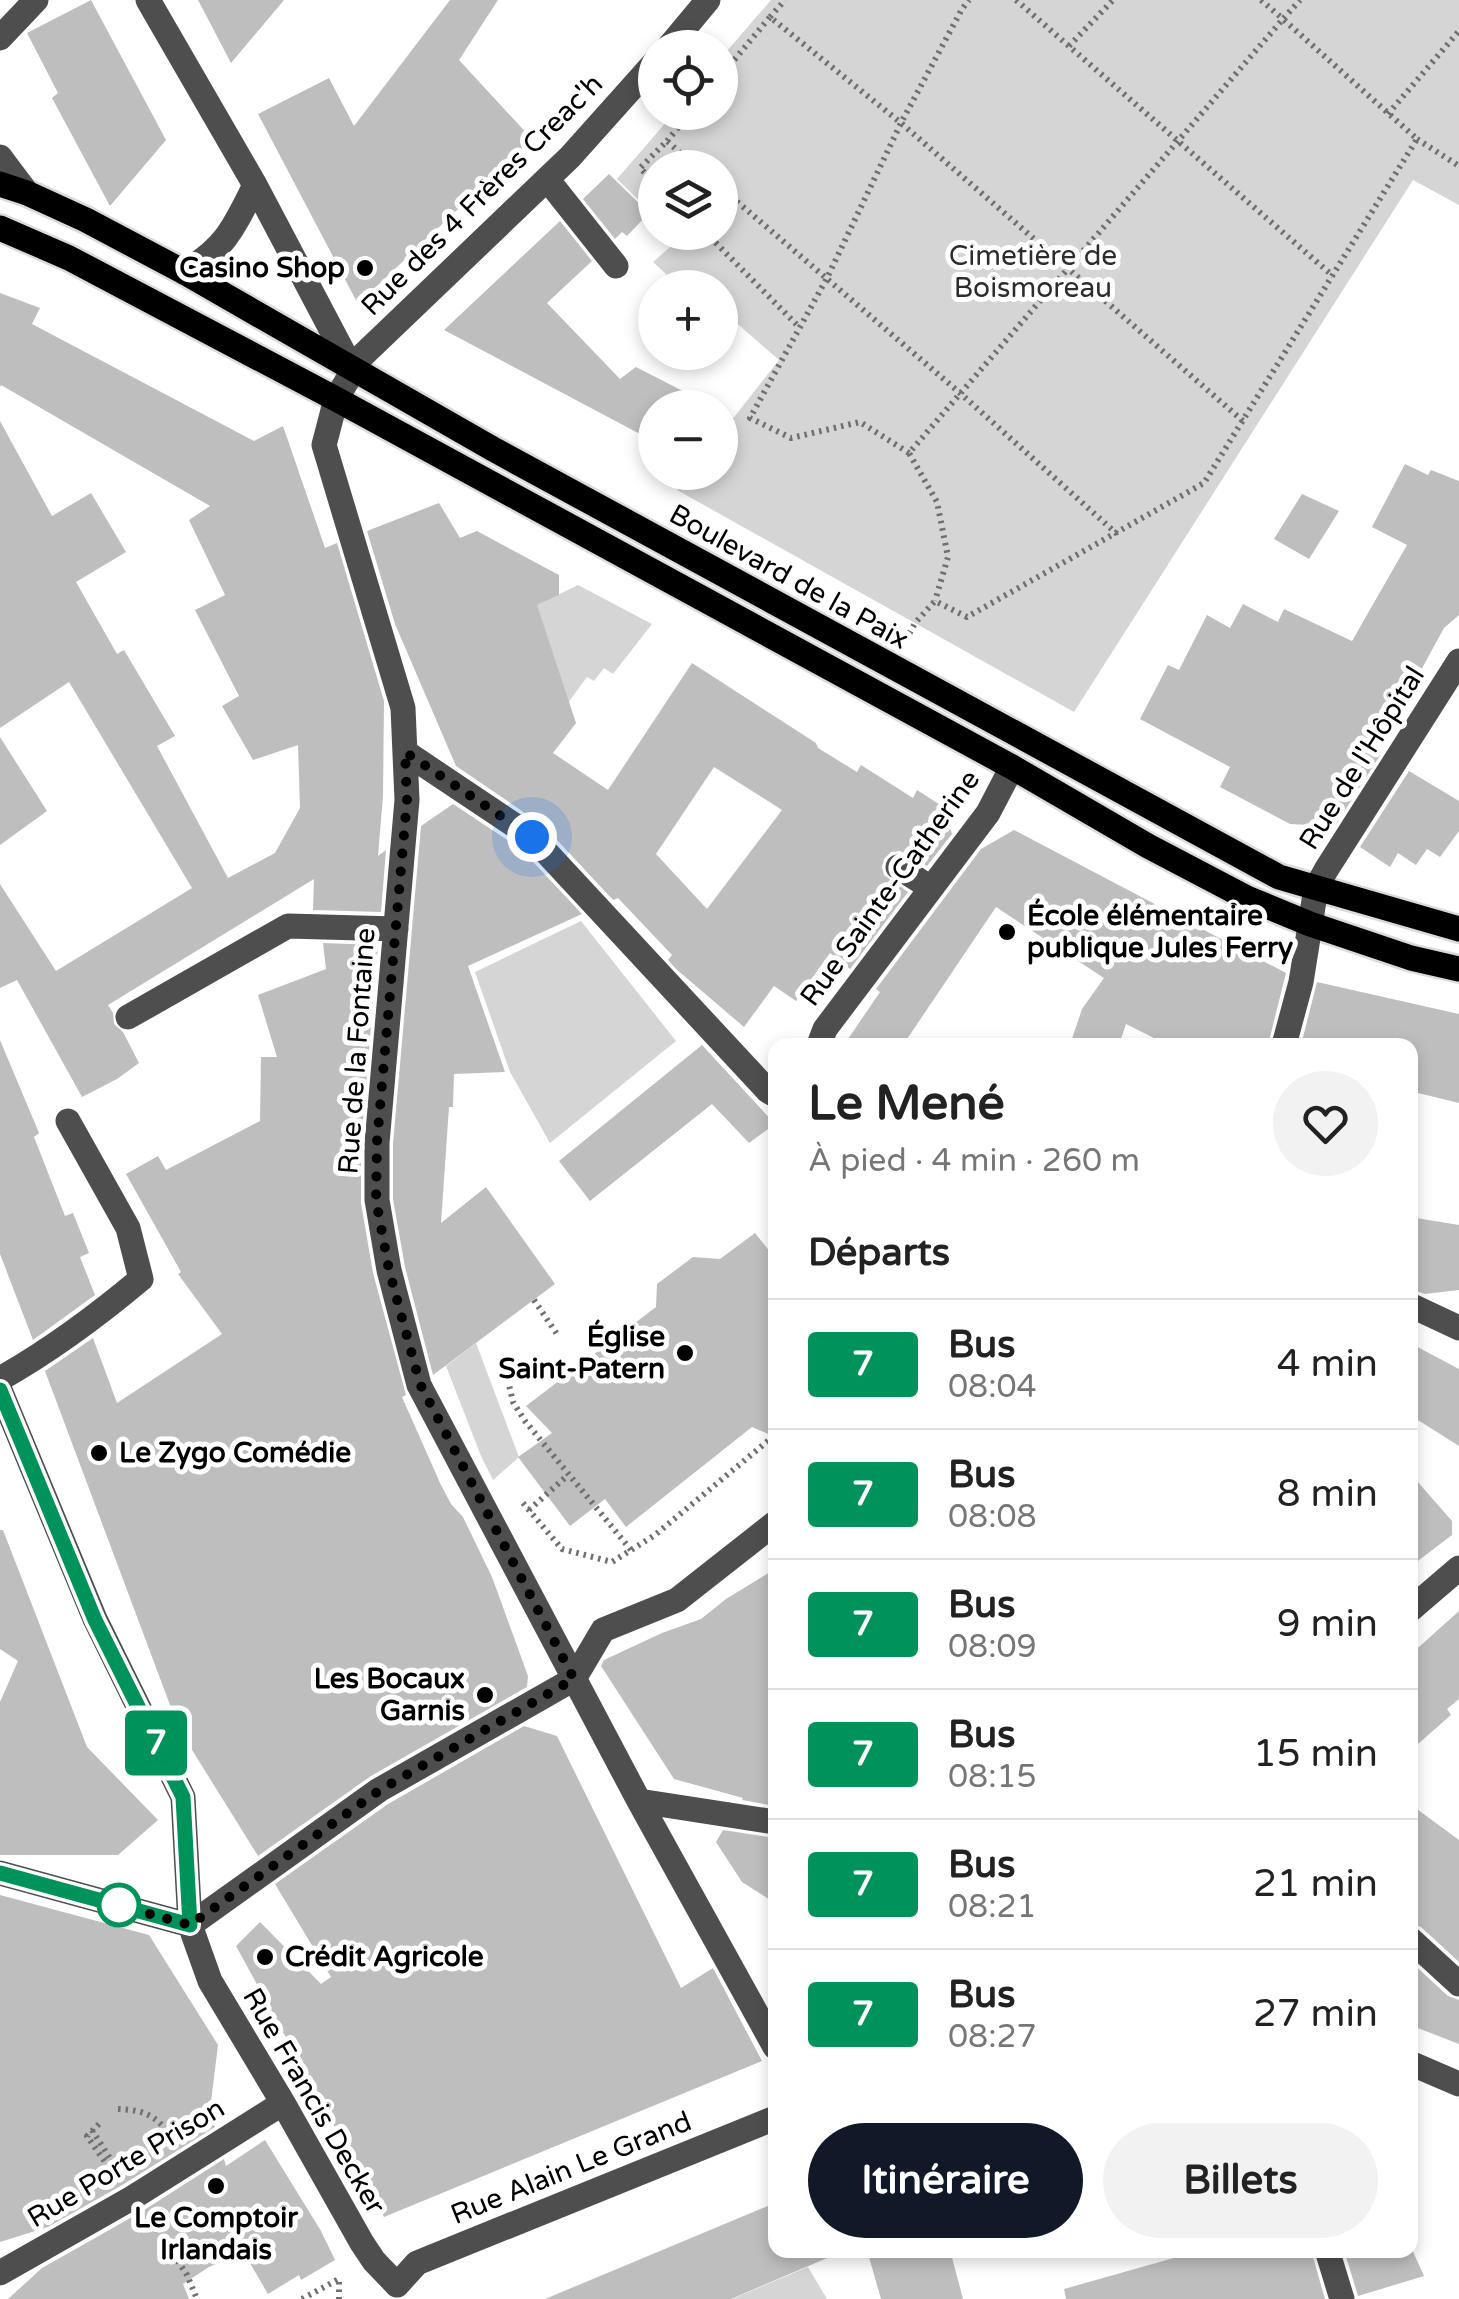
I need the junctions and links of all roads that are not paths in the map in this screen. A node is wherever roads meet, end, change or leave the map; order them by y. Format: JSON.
{"nodes":[{"id":1,"x":36,"y":0,"type":"edge"},
{"id":2,"x":148,"y":0,"type":"edge"},
{"id":3,"x":708,"y":0,"type":"edge"},
{"id":4,"x":683,"y":30,"type":"edge"},
{"id":5,"x":0,"y":38,"type":"edge"},
{"id":6,"x":638,"y":82,"type":"edge"},
{"id":7,"x":0,"y":157,"type":"edge"},
{"id":8,"x":546,"y":179,"type":"junction"},
{"id":9,"x":0,"y":184,"type":"edge"},
{"id":10,"x":255,"y":186,"type":"junction"},
{"id":11,"x":27,"y":193,"type":"junction"},
{"id":12,"x":0,"y":228,"type":"edge"},
{"id":13,"x":616,"y":266,"type":"dead end"},
{"id":14,"x":184,"y":272,"type":"junction"},
{"id":15,"x":352,"y":370,"type":"junction"},
{"id":16,"x":336,"y":398,"type":"junction"},
{"id":17,"x":1459,"y":661,"type":"edge"},
{"id":18,"x":405,"y":752,"type":"junction"},
{"id":19,"x":1012,"y":767,"type":"junction"},
{"id":20,"x":898,"y":867,"type":"dead end"},
{"id":21,"x":931,"y":888,"type":"junction"},
{"id":22,"x":1316,"y":888,"type":"junction"},
{"id":23,"x":1310,"y":924,"type":"junction"},
{"id":24,"x":396,"y":929,"type":"junction"},
{"id":25,"x":1459,"y":929,"type":"edge"},
{"id":26,"x":1459,"y":969,"type":"edge"},
{"id":27,"x":128,"y":1017,"type":"dead end"},
{"id":28,"x":822,"y":1038,"type":"edge"},
{"id":29,"x":1286,"y":1038,"type":"edge"},
{"id":30,"x":768,"y":1091,"type":"edge"},
{"id":31,"x":68,"y":1121,"type":"dead end"},
{"id":32,"x":1418,"y":1309,"type":"edge"},
{"id":33,"x":1459,"y":1328,"type":"edge"},
{"id":34,"x":0,"y":1380,"type":"edge"},
{"id":35,"x":0,"y":1390,"type":"edge"},
{"id":36,"x":768,"y":1528,"type":"edge"},
{"id":37,"x":1459,"y":1568,"type":"edge"},
{"id":38,"x":1418,"y":1603,"type":"edge"},
{"id":39,"x":574,"y":1679,"type":"junction"},
{"id":40,"x":638,"y":1802,"type":"junction"},
{"id":41,"x":768,"y":1821,"type":"edge"},
{"id":42,"x":0,"y":1873,"type":"edge"},
{"id":43,"x":190,"y":1925,"type":"junction"},
{"id":44,"x":1418,"y":1946,"type":"edge"},
{"id":45,"x":1459,"y":1984,"type":"edge"},
{"id":46,"x":768,"y":2034,"type":"edge"},
{"id":47,"x":1418,"y":2066,"type":"edge"},
{"id":48,"x":1459,"y":2084,"type":"edge"},
{"id":49,"x":283,"y":2103,"type":"junction"},
{"id":50,"x":768,"y":2121,"type":"edge"},
{"id":51,"x":1329,"y":2258,"type":"edge"},
{"id":52,"x":0,"y":2273,"type":"edge"},
{"id":53,"x":396,"y":2292,"type":"edge"},
{"id":54,"x":1342,"y":2299,"type":"edge"}],
"edges":[{"from":1,"to":5,"type":"street"},
{"from":2,"to":10,"type":"street"},
{"from":3,"to":4,"type":"street"},
{"from":6,"to":8,"type":"street","name":"Rue des 4 Frères Creac'h"},
{"from":7,"to":11,"type":"street"},
{"from":8,"to":13,"type":"street"},
{"from":8,"to":15,"type":"street","name":"Rue des 4 Frères Creac'h"},
{"from":9,"to":11,"type":"main road","name":"Boulevard de la Paix"},
{"from":10,"to":14,"type":"street"},
{"from":10,"to":15,"type":"street"},
{"from":11,"to":14,"type":"main road","name":"Boulevard de la Paix"},
{"from":12,"to":16,"type":"main road"},
{"from":14,"to":15,"type":"main road","name":"Boulevard de la Paix"},
{"from":15,"to":16,"type":"street","name":"Rue des 4 Frères Creac'h"},
{"from":15,"to":22,"type":"main road","name":"Boulevard de la Paix"},
{"from":16,"to":18,"type":"street","name":"Rue de la Fontaine"},
{"from":16,"to":19,"type":"main road"},
{"from":17,"to":22,"type":"street","name":"Rue de l'Hôpital"},
{"from":18,"to":24,"type":"street","name":"Rue de la Fontaine"},
{"from":18,"to":30,"type":"street"},
{"from":19,"to":21,"type":"street","name":"Rue Sainte-Catherine"},
{"from":19,"to":23,"type":"main road"},
{"from":20,"to":21,"type":"street"},
{"from":21,"to":28,"type":"street","name":"Rue Sainte-Catherine"},
{"from":22,"to":23,"type":"street"},
{"from":22,"to":25,"type":"main road","name":"Boulevard de la Paix"},
{"from":23,"to":26,"type":"main road"},
{"from":23,"to":29,"type":"street"},
{"from":24,"to":27,"type":"street"},
{"from":24,"to":39,"type":"street","name":"Rue de la Fontaine"},
{"from":31,"to":34,"type":"street"},
{"from":32,"to":33,"type":"street"},
{"from":35,"to":43,"type":"street","name":"Rue Francis Decker"},
{"from":36,"to":39,"type":"street"},
{"from":37,"to":38,"type":"street"},
{"from":39,"to":40,"type":"street","name":"Rue de la Fontaine"},
{"from":39,"to":43,"type":"street"},
{"from":40,"to":41,"type":"street"},
{"from":40,"to":46,"type":"street","name":"Rue de la Fontaine"},
{"from":42,"to":43,"type":"street"},
{"from":43,"to":49,"type":"street","name":"Rue Francis Decker"},
{"from":44,"to":45,"type":"street"},
{"from":47,"to":48,"type":"street"},
{"from":49,"to":52,"type":"street","name":"Rue Porte Prison"},
{"from":49,"to":53,"type":"street","name":"Rue Francis Decker"},
{"from":50,"to":53,"type":"street","name":"Rue Alain Le Grand"},
{"from":51,"to":54,"type":"street"}]}
